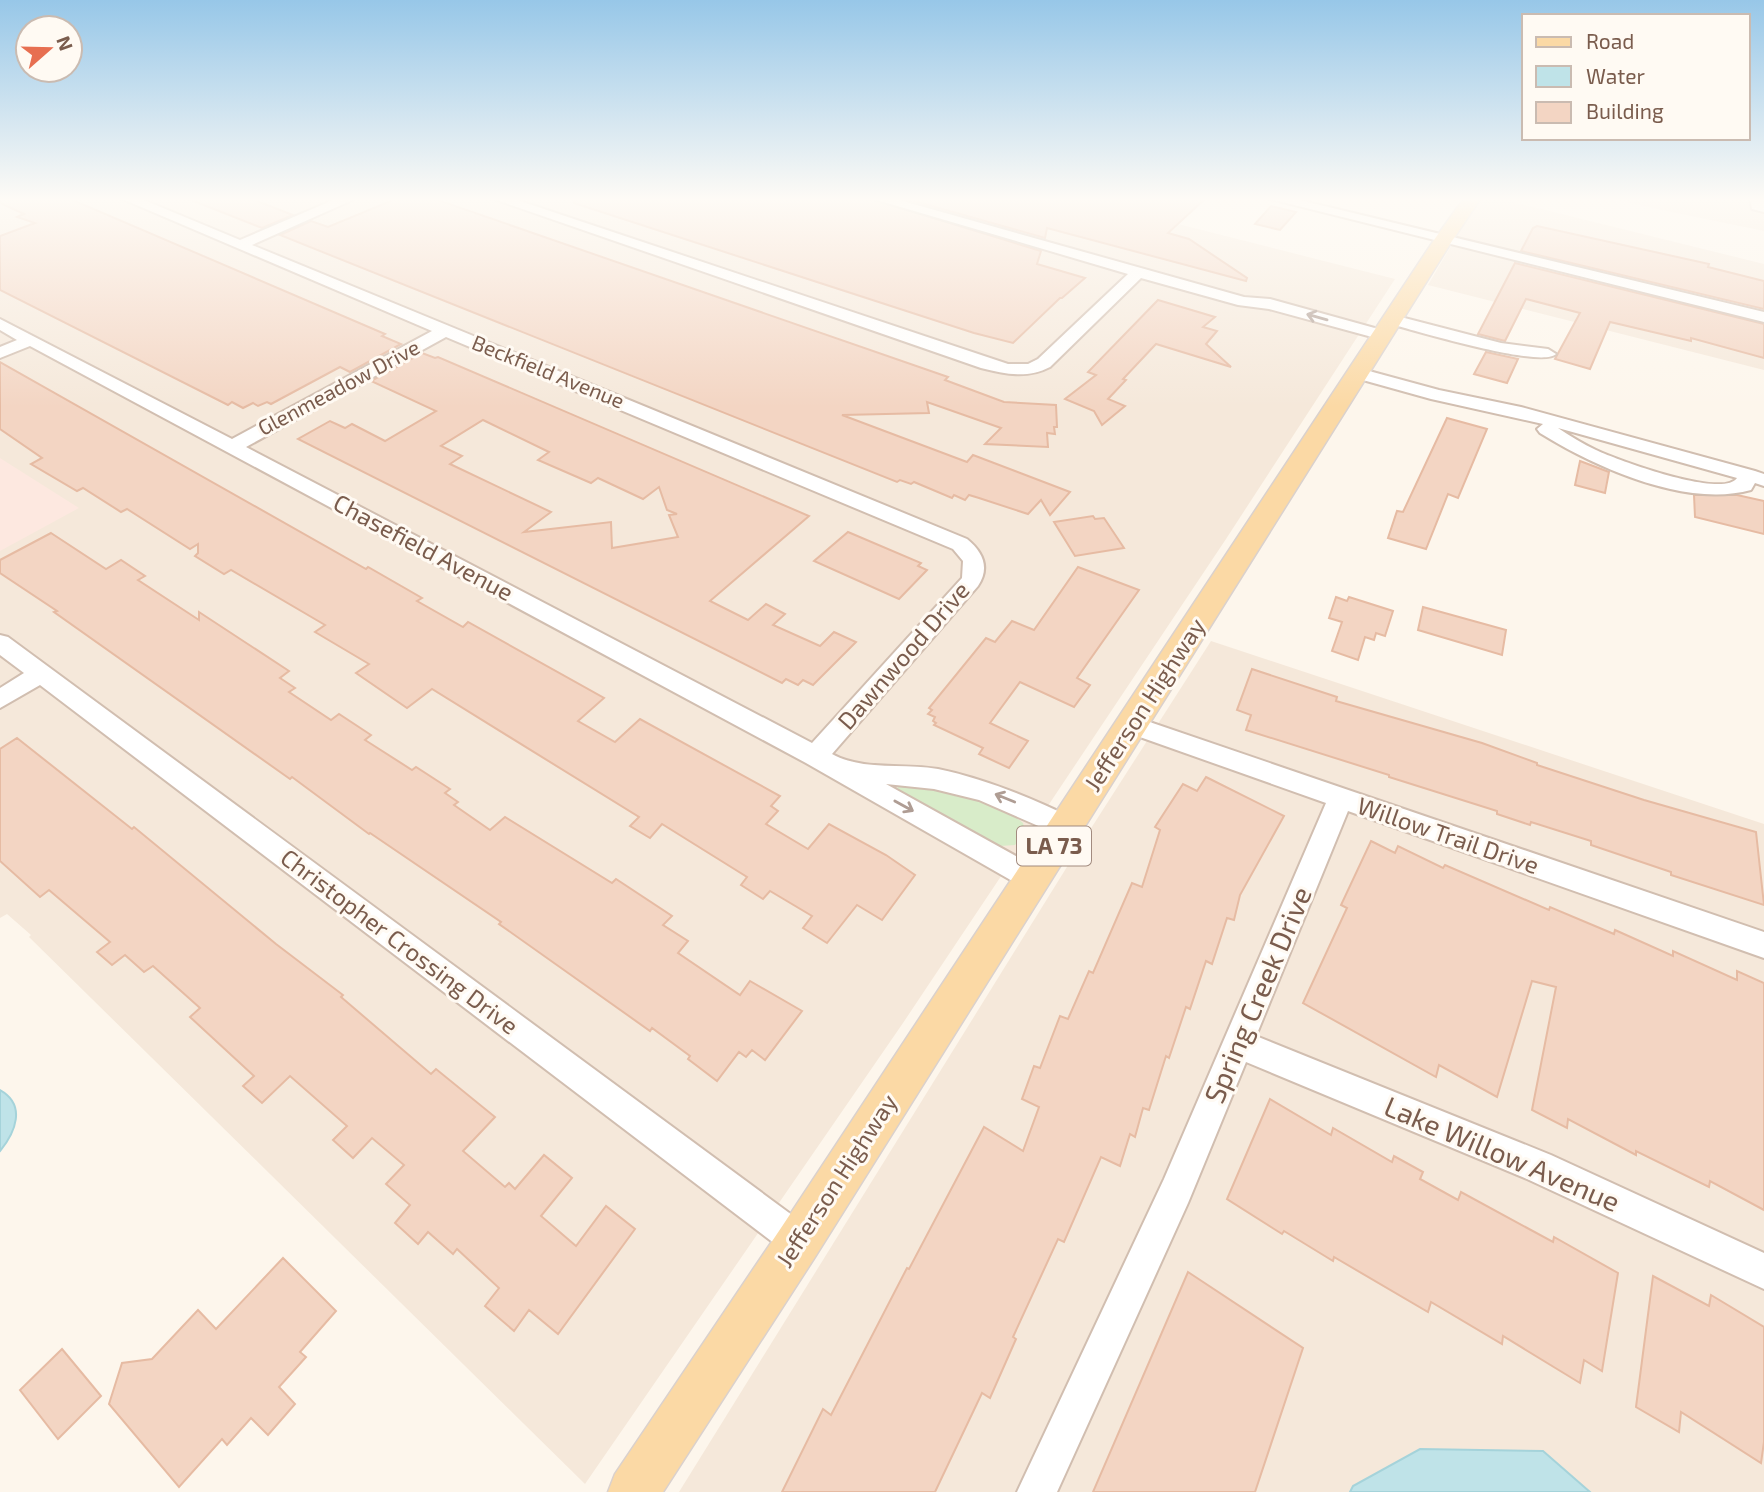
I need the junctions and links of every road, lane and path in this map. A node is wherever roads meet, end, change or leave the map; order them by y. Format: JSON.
{"nodes":[{"id":1,"x":295,"y":268,"type":"edge"},
{"id":2,"x":703,"y":268,"type":"edge"},
{"id":3,"x":1123,"y":268,"type":"edge"},
{"id":4,"x":1425,"y":268,"type":"edge"},
{"id":5,"x":1558,"y":268,"type":"edge"},
{"id":6,"x":1138,"y":272,"type":"junction"},
{"id":7,"x":1764,"y":317,"type":"edge"},
{"id":8,"x":0,"y":324,"type":"edge"},
{"id":9,"x":446,"y":330,"type":"junction"},
{"id":10,"x":31,"y":340,"type":"junction"},
{"id":11,"x":1377,"y":344,"type":"junction"},
{"id":12,"x":0,"y":353,"type":"edge"},
{"id":13,"x":1548,"y":354,"type":"dead end"},
{"id":14,"x":1515,"y":411,"type":"junction"},
{"id":15,"x":1635,"y":445,"type":"junction"},
{"id":16,"x":232,"y":446,"type":"junction"},
{"id":17,"x":1633,"y":469,"type":"junction"},
{"id":18,"x":1756,"y":477,"type":"edge"},
{"id":19,"x":968,"y":550,"type":"joint"},
{"id":20,"x":0,"y":643,"type":"edge"},
{"id":21,"x":41,"y":674,"type":"junction"},
{"id":22,"x":0,"y":699,"type":"edge"},
{"id":23,"x":1132,"y":725,"type":"junction"},
{"id":24,"x":815,"y":756,"type":"junction"},
{"id":25,"x":845,"y":773,"type":"junction"},
{"id":26,"x":1340,"y":799,"type":"junction"},
{"id":27,"x":1066,"y":827,"type":"junction"},
{"id":28,"x":1033,"y":879,"type":"junction"},
{"id":29,"x":1764,"y":945,"type":"edge"},
{"id":30,"x":1237,"y":1043,"type":"junction"},
{"id":31,"x":799,"y":1241,"type":"junction"},
{"id":32,"x":1764,"y":1270,"type":"edge"},
{"id":33,"x":633,"y":1492,"type":"edge"},
{"id":34,"x":1037,"y":1492,"type":"edge"}],
"edges":[{"from":1,"to":9,"type":"street","name":"Beckfield Avenue"},
{"from":2,"to":6,"type":"street"},
{"from":3,"to":6,"type":"street"},
{"from":4,"to":11,"type":"main road","name":"Jefferson Highway","number":"LA 73"},
{"from":5,"to":7,"type":"street"},
{"from":6,"to":11,"type":"street"},
{"from":8,"to":10,"type":"street","name":"Chasefield Avenue"},
{"from":9,"to":16,"type":"street","name":"Glenmeadow Drive"},
{"from":9,"to":19,"type":"street","name":"Beckfield Avenue"},
{"from":10,"to":12,"type":"street"},
{"from":10,"to":16,"type":"street","name":"Chasefield Avenue"},
{"from":11,"to":13,"type":"street"},
{"from":11,"to":14,"type":"street"},
{"from":11,"to":23,"type":"main road","name":"Jefferson Highway","number":"LA 73"},
{"from":14,"to":15,"type":"street"},
{"from":14,"to":17,"type":"street"},
{"from":15,"to":17,"type":"street"},
{"from":15,"to":18,"type":"street"},
{"from":16,"to":24,"type":"street","name":"Chasefield Avenue"},
{"from":17,"to":18,"type":"street"},
{"from":19,"to":24,"type":"street","name":"Dawnwood Drive"},
{"from":20,"to":21,"type":"street","name":"Christopher Crossing Drive"},
{"from":21,"to":22,"type":"street"},
{"from":21,"to":31,"type":"street","name":"Christopher Crossing Drive"},
{"from":23,"to":26,"type":"street","name":"Willow Trail Drive"},
{"from":23,"to":27,"type":"main road","name":"Jefferson Highway","number":"LA 73"},
{"from":24,"to":25,"type":"street","name":"Chasefield Avenue"},
{"from":27,"to":25,"type":"street","name":"Chasefield Avenue","one_way":true},
{"from":25,"to":28,"type":"street","name":"Chasefield Avenue","one_way":true},
{"from":26,"to":29,"type":"street","name":"Willow Trail Drive"},
{"from":26,"to":30,"type":"street","name":"Spring Creek Drive"},
{"from":27,"to":28,"type":"main road","name":"Jefferson Highway","number":"LA 73"},
{"from":28,"to":31,"type":"main road","name":"Jefferson Highway","number":"LA 73"},
{"from":30,"to":32,"type":"street","name":"Lake Willow Avenue"},
{"from":30,"to":34,"type":"street","name":"Spring Creek Drive"},
{"from":31,"to":33,"type":"main road","name":"Jefferson Highway","number":"LA 73"}]}
